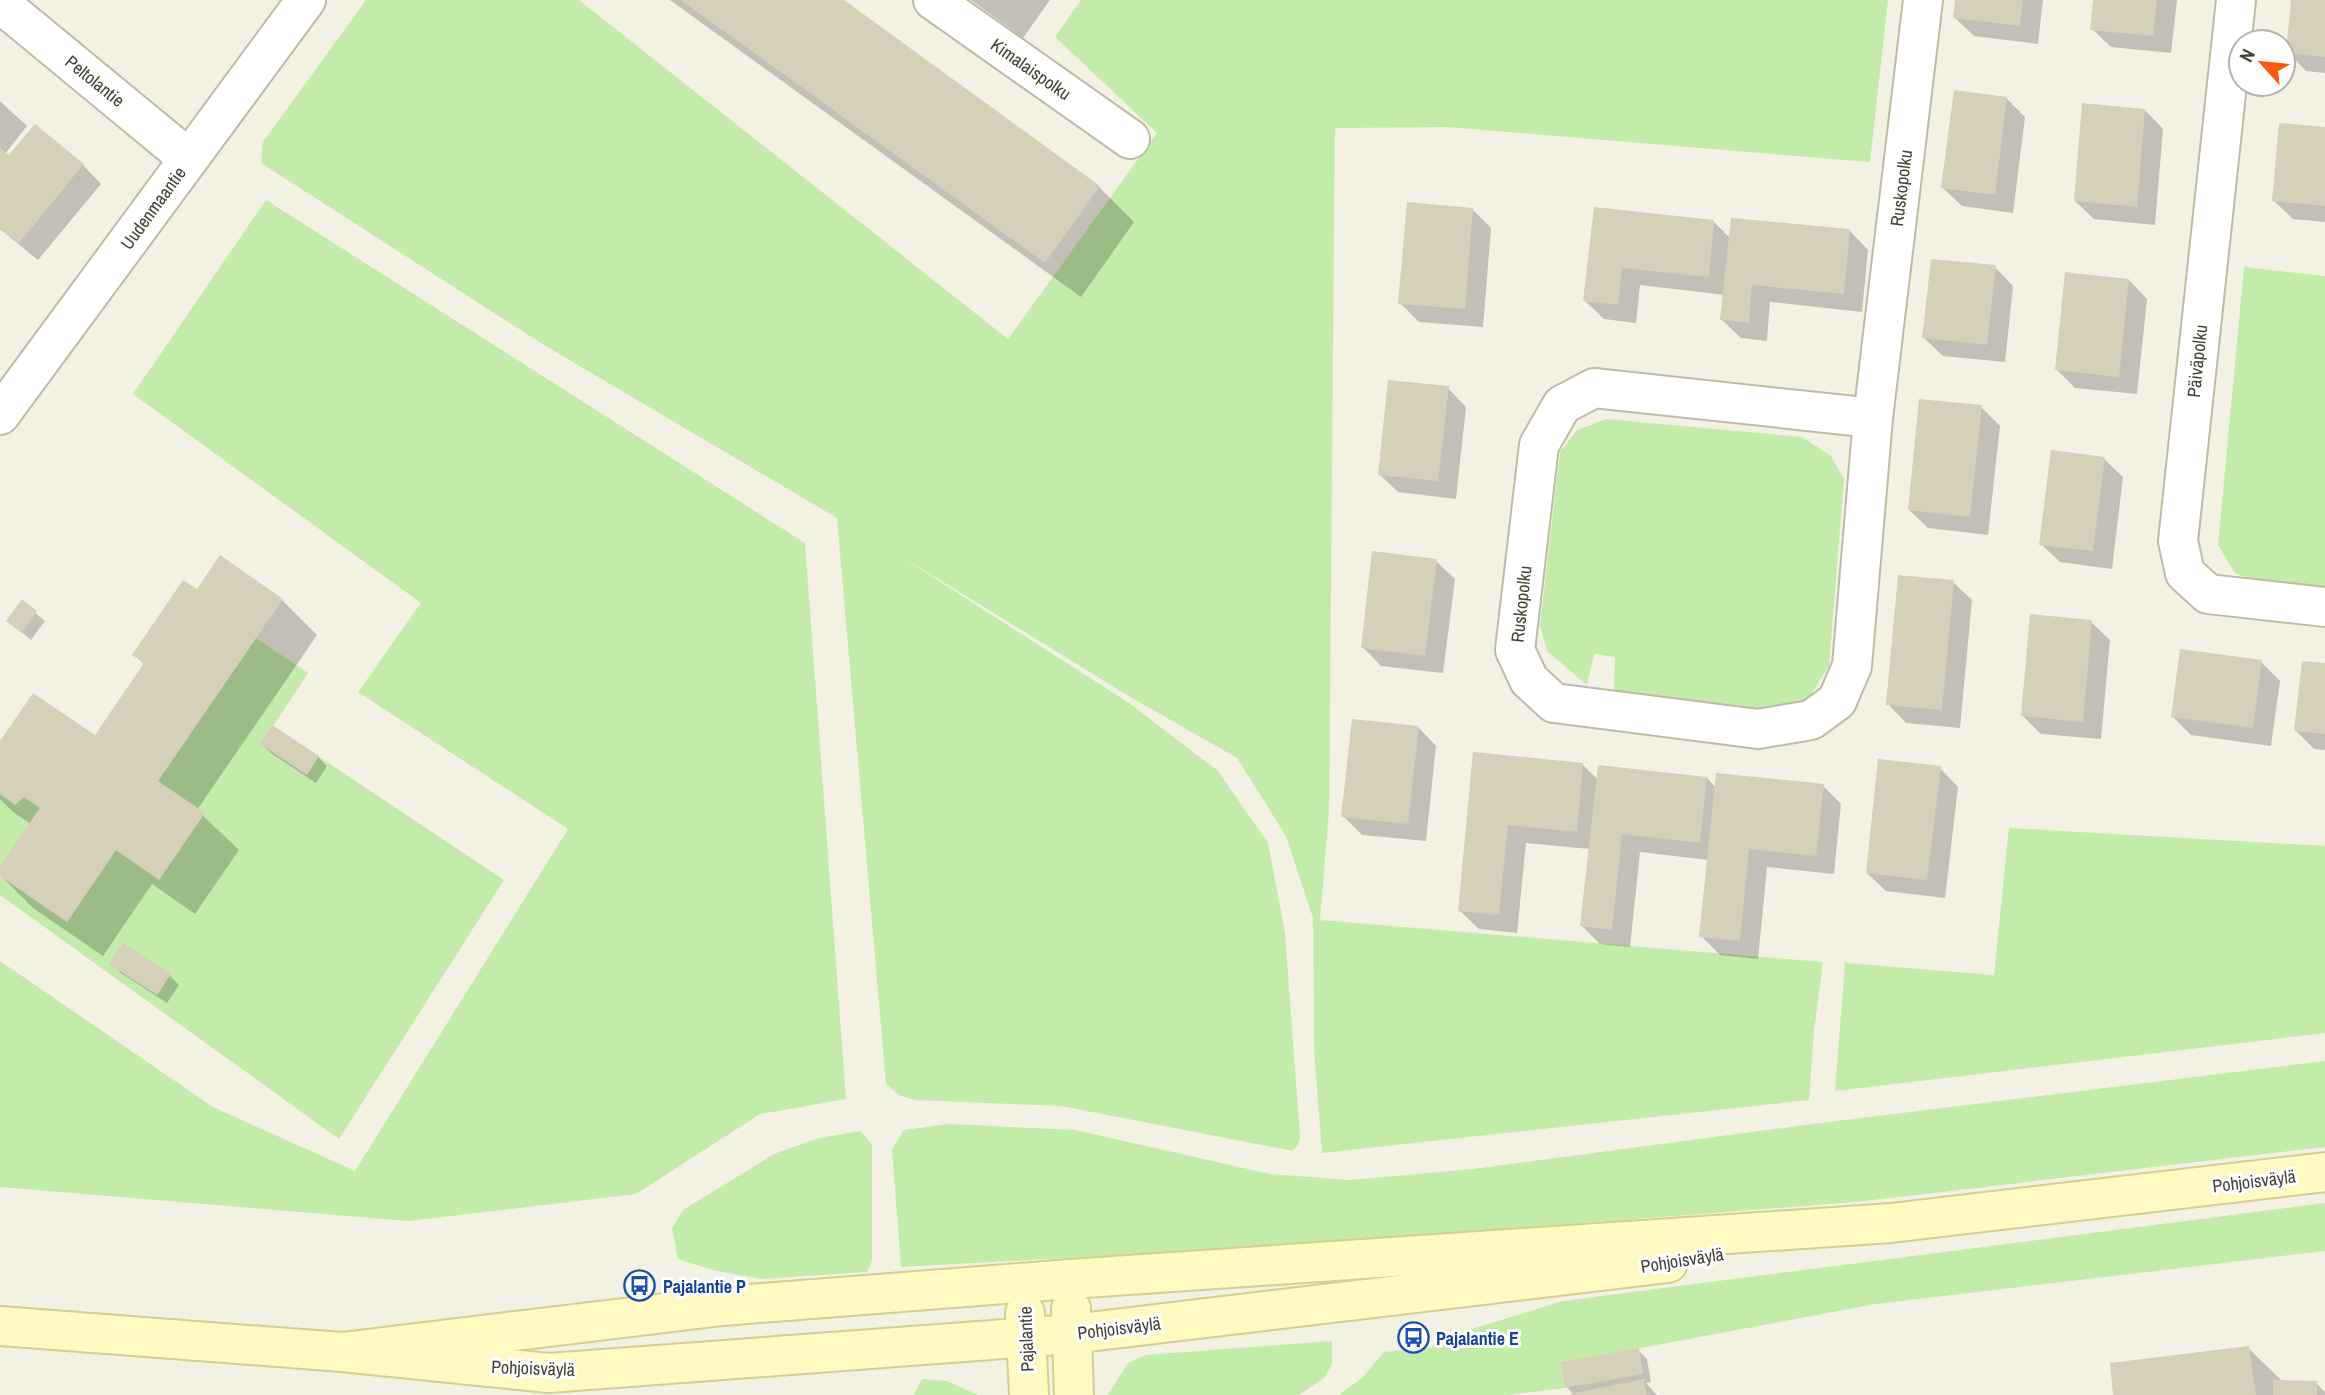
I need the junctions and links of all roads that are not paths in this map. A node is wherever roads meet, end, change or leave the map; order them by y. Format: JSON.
{"nodes":[{"id":1,"x":306,"y":0,"type":"edge"},
{"id":2,"x":933,"y":0,"type":"edge"},
{"id":3,"x":1923,"y":0,"type":"edge"},
{"id":4,"x":2236,"y":0,"type":"edge"},
{"id":5,"x":0,"y":3,"type":"edge"},
{"id":6,"x":1130,"y":139,"type":"dead end"},
{"id":7,"x":189,"y":159,"type":"junction"},
{"id":8,"x":0,"y":415,"type":"edge"},
{"id":9,"x":1874,"y":418,"type":"junction"},
{"id":10,"x":2325,"y":607,"type":"edge"},
{"id":11,"x":2325,"y":1172,"type":"edge"},
{"id":12,"x":1891,"y":1223,"type":"junction"},
{"id":13,"x":1070,"y":1279,"type":"junction"},
{"id":14,"x":1024,"y":1283,"type":"junction"},
{"id":15,"x":0,"y":1326,"type":"edge"},
{"id":16,"x":1072,"y":1334,"type":"junction"},
{"id":17,"x":1026,"y":1338,"type":"junction"},
{"id":18,"x":342,"y":1352,"type":"junction"},
{"id":19,"x":1029,"y":1395,"type":"edge"},
{"id":20,"x":1074,"y":1395,"type":"edge"}],
"edges":[{"from":1,"to":7,"type":"street","name":"Uudenmaantie"},
{"from":2,"to":6,"type":"street","name":"Kimalaispolku"},
{"from":3,"to":9,"type":"street","name":"Ruskopolku"},
{"from":4,"to":10,"type":"street","name":"Päiväpolku"},
{"from":5,"to":7,"type":"street","name":"Peltolantie"},
{"from":7,"to":8,"type":"street","name":"Uudenmaantie"},
{"from":9,"to":9,"type":"street","name":"Ruskopolku"},
{"from":11,"to":12,"type":"main road","name":"Pohjoisväylä"},
{"from":12,"to":13,"type":"main road","name":"Pohjoisväylä"},
{"from":12,"to":16,"type":"main road","name":"Pohjoisväylä"},
{"from":13,"to":14,"type":"main road","name":"Pohjoisväylä"},
{"from":13,"to":16,"type":"main road"},
{"from":14,"to":17,"type":"main road","name":"Pajalantie"},
{"from":14,"to":18,"type":"main road","name":"Pohjoisväylä"},
{"from":15,"to":18,"type":"main road","name":"Pohjoisväylä"},
{"from":16,"to":17,"type":"main road","name":"Pohjoisväylä"},
{"from":16,"to":20,"type":"main road"},
{"from":17,"to":18,"type":"main road","name":"Pohjoisväylä"},
{"from":17,"to":19,"type":"main road","name":"Pajalantie"}]}
